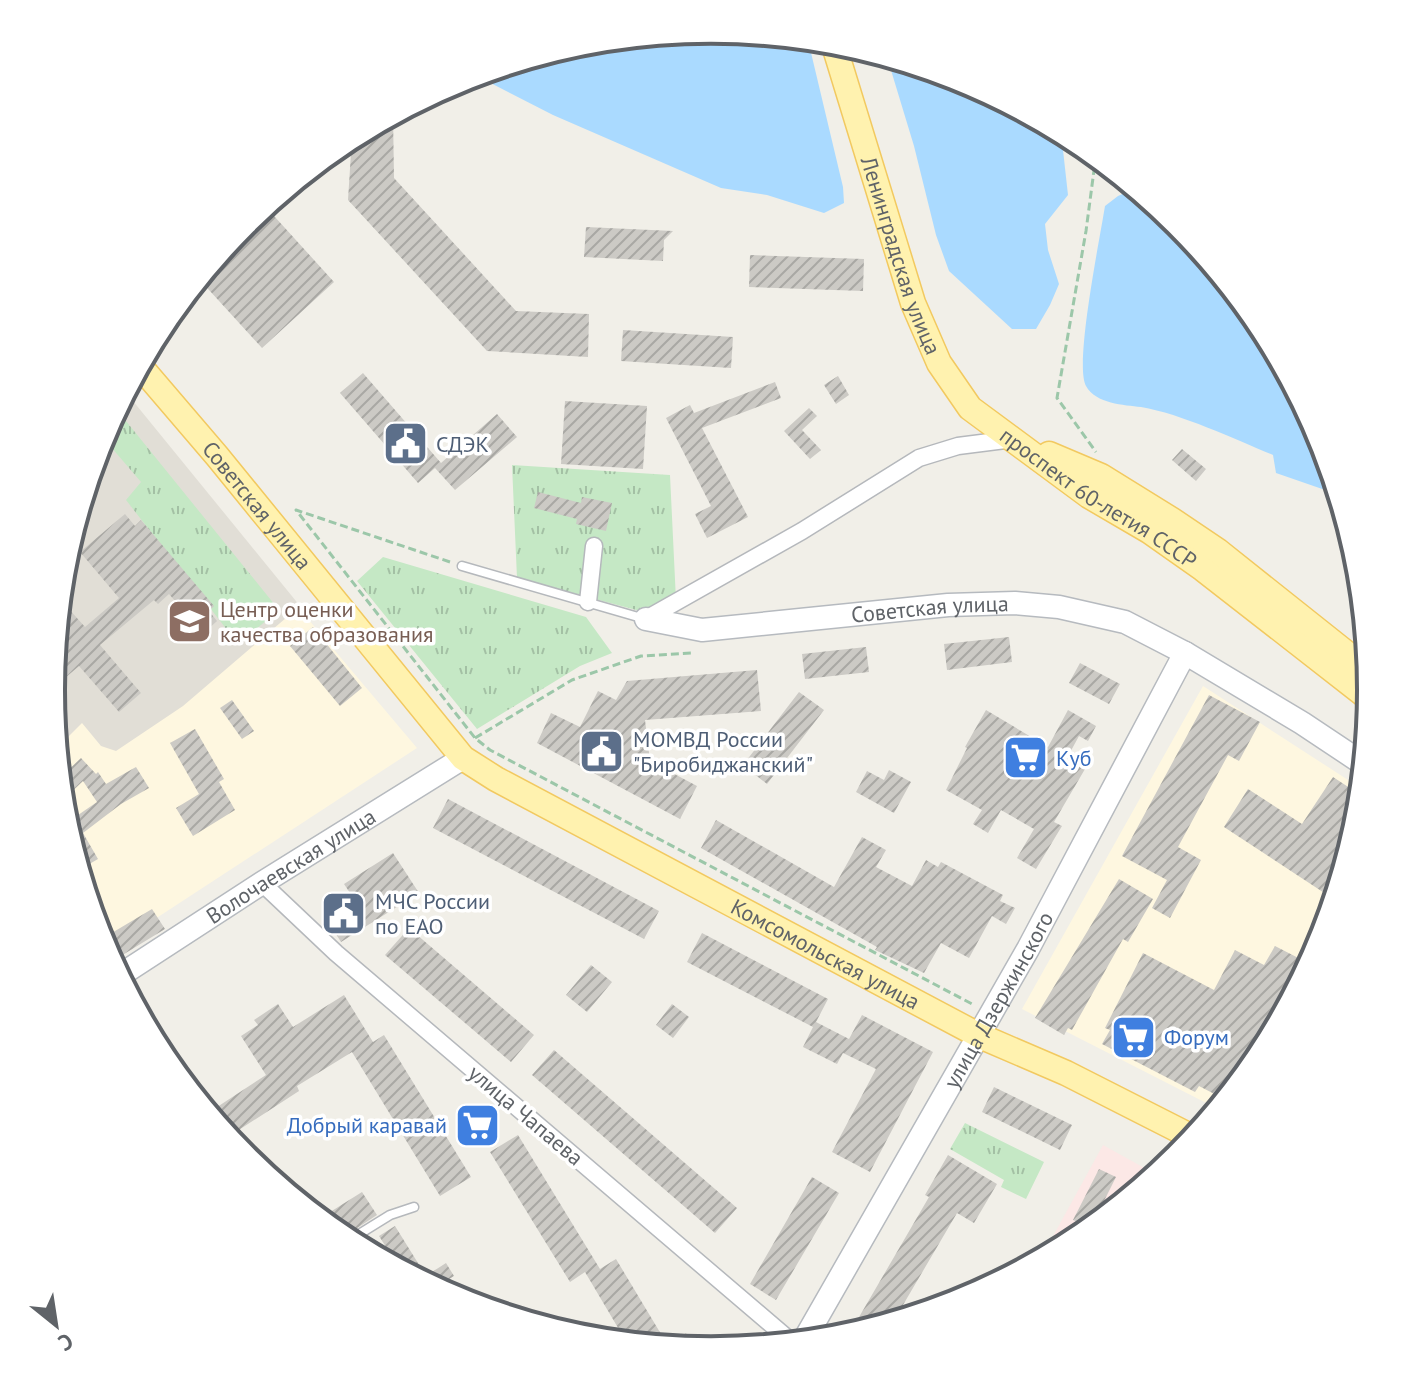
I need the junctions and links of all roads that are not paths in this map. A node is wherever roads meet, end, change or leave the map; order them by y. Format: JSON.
{"nodes":[{"id":1,"x":837,"y":56,"type":"edge"},
{"id":2,"x":148,"y":375,"type":"edge"},
{"id":3,"x":1013,"y":439,"type":"junction"},
{"id":4,"x":594,"y":546,"type":"dead end"},
{"id":5,"x":462,"y":566,"type":"road end"},
{"id":6,"x":1248,"y":588,"type":"junction"},
{"id":7,"x":588,"y":602,"type":"junction"},
{"id":8,"x":646,"y":619,"type":"junction"},
{"id":9,"x":1185,"y":653,"type":"junction"},
{"id":10,"x":1357,"y":663,"type":"edge"},
{"id":11,"x":1358,"y":688,"type":"edge"},
{"id":12,"x":469,"y":748,"type":"junction"},
{"id":13,"x":1354,"y":758,"type":"edge"},
{"id":14,"x":262,"y":883,"type":"junction"},
{"id":15,"x":129,"y":970,"type":"edge"},
{"id":16,"x":980,"y":1036,"type":"junction"},
{"id":17,"x":1183,"y":1133,"type":"edge"},
{"id":18,"x":414,"y":1207,"type":"dead end"},
{"id":19,"x":361,"y":1233,"type":"edge"},
{"id":20,"x":811,"y":1329,"type":"edge"},
{"id":21,"x":781,"y":1333,"type":"edge"}],
"edges":[{"from":1,"to":3,"type":"main road","name":"Ленинградская улица"},
{"from":2,"to":12,"type":"main road","name":"Советская улица"},
{"from":3,"to":6,"type":"main road","name":"проспект 60-летия СССР"},
{"from":3,"to":8,"type":"street"},
{"from":4,"to":7,"type":"street"},
{"from":5,"to":7,"type":"lane","name":"Советская улица"},
{"from":6,"to":10,"type":"main road","name":"проспект 60-летия СССР"},
{"from":6,"to":11,"type":"main road","name":"проспект 60-летия СССР"},
{"from":7,"to":8,"type":"lane","name":"Советская улица"},
{"from":8,"to":9,"type":"main road","name":"Советская улица"},
{"from":9,"to":13,"type":"main road","name":"Советская улица"},
{"from":9,"to":16,"type":"main road","name":"улица Дзержинского"},
{"from":12,"to":14,"type":"main road","name":"Волочаевская улица"},
{"from":12,"to":16,"type":"main road","name":"Комсомольская улица"},
{"from":14,"to":15,"type":"main road","name":"Волочаевская улица"},
{"from":14,"to":21,"type":"street","name":"улица Чапаева"},
{"from":16,"to":17,"type":"main road","name":"Комсомольская улица"},
{"from":16,"to":20,"type":"main road","name":"улица Дзержинского"},
{"from":18,"to":19,"type":"lane"}]}
